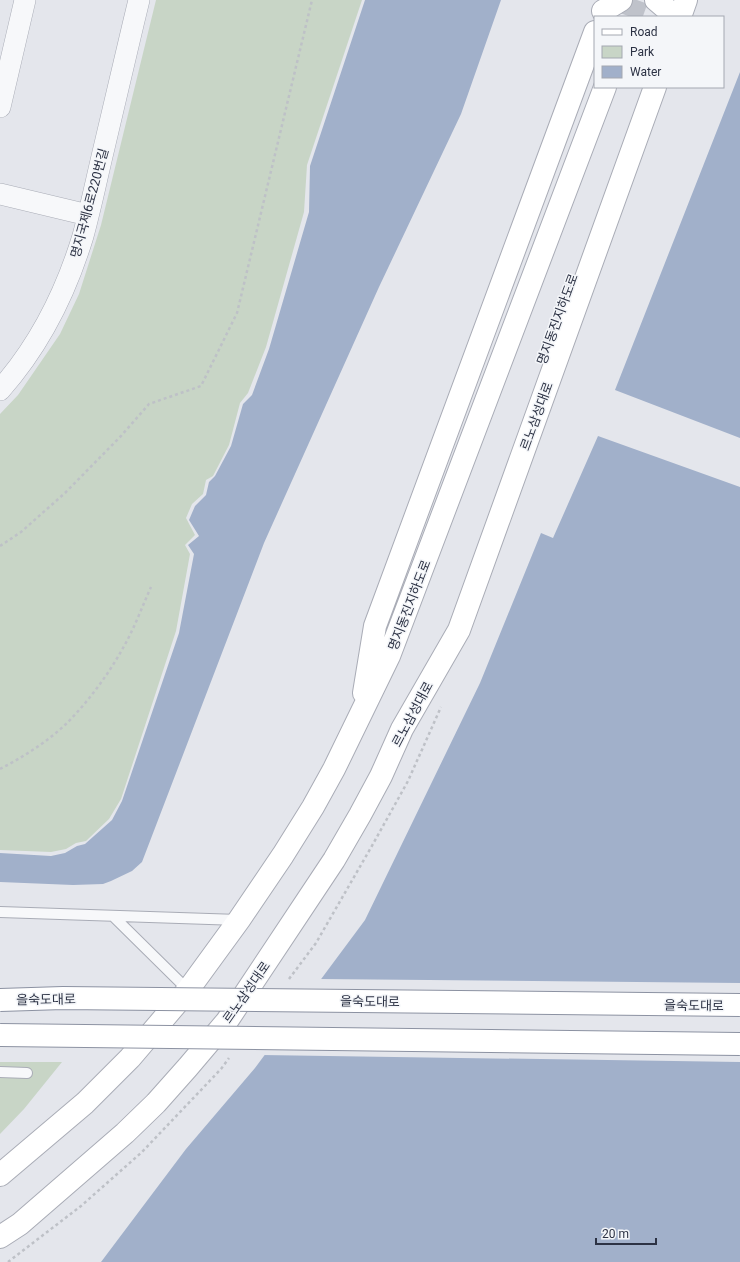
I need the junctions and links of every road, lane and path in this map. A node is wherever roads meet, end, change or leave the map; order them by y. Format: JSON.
{"nodes":[{"id":1,"x":25,"y":0,"type":"edge"},
{"id":2,"x":139,"y":0,"type":"edge"},
{"id":3,"x":312,"y":0,"type":"edge"},
{"id":4,"x":656,"y":0,"type":"edge"},
{"id":5,"x":686,"y":0,"type":"edge"},
{"id":6,"x":671,"y":16,"type":"edge"},
{"id":7,"x":680,"y":16,"type":"edge"},
{"id":8,"x":594,"y":35,"type":"edge"},
{"id":9,"x":605,"y":88,"type":"edge"},
{"id":10,"x":642,"y":88,"type":"edge"},
{"id":11,"x":655,"y":88,"type":"edge"},
{"id":12,"x":0,"y":107,"type":"edge"},
{"id":13,"x":0,"y":194,"type":"edge"},
{"id":14,"x":88,"y":215,"type":"junction"},
{"id":15,"x":0,"y":390,"type":"edge"},
{"id":16,"x":0,"y":546,"type":"edge"},
{"id":17,"x":151,"y":587,"type":"dead end"},
{"id":18,"x":360,"y":716,"type":"junction"},
{"id":19,"x":402,"y":729,"type":"junction"},
{"id":20,"x":0,"y":769,"type":"edge"},
{"id":21,"x":0,"y":912,"type":"edge"},
{"id":22,"x":113,"y":916,"type":"junction"},
{"id":23,"x":239,"y":920,"type":"junction"},
{"id":24,"x":188,"y":990,"type":"junction"},
{"id":25,"x":0,"y":1000,"type":"edge"},
{"id":26,"x":740,"y":1005,"type":"edge"},
{"id":27,"x":0,"y":1035,"type":"edge"},
{"id":28,"x":740,"y":1044,"type":"edge"},
{"id":29,"x":0,"y":1072,"type":"edge"},
{"id":30,"x":27,"y":1072,"type":"dead end"},
{"id":31,"x":0,"y":1175,"type":"edge"},
{"id":32,"x":0,"y":1237,"type":"edge"}],
"edges":[{"from":1,"to":12,"type":"street"},
{"from":2,"to":14,"type":"street","name":"명지국제6로220번길"},
{"from":3,"to":16,"type":"path"},
{"from":4,"to":6,"type":"main road"},
{"from":5,"to":7,"type":"main road"},
{"from":8,"to":18,"type":"main road"},
{"from":9,"to":18,"type":"main road","name":"명지동진지하도로"},
{"from":10,"to":19,"type":"main road","name":"명지동진지하도로"},
{"from":11,"to":19,"type":"main road","name":"르노삼성대로"},
{"from":13,"to":14,"type":"street"},
{"from":14,"to":15,"type":"street","name":"명지국제6로220번길"},
{"from":17,"to":20,"type":"path"},
{"from":18,"to":23,"type":"main road"},
{"from":19,"to":32,"type":"main road","name":"르노삼성대로"},
{"from":21,"to":22,"type":"lane"},
{"from":22,"to":23,"type":"lane"},
{"from":22,"to":24,"type":"lane"},
{"from":23,"to":24,"type":"main road"},
{"from":24,"to":31,"type":"main road"},
{"from":25,"to":26,"type":"main road","name":"을숙도대로","bridge":true},
{"from":27,"to":28,"type":"main road","bridge":true},
{"from":29,"to":30,"type":"lane"}]}
